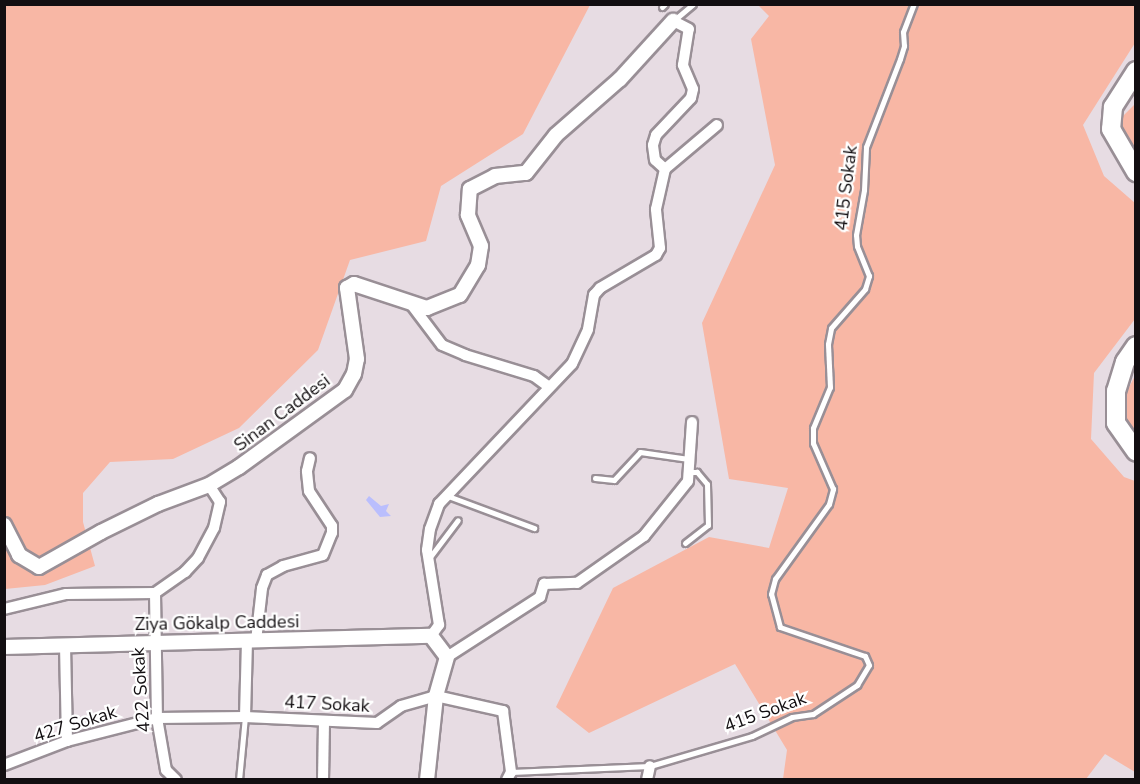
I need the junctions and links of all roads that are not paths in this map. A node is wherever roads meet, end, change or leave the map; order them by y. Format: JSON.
{"nodes":[{"id":1,"x":693,"y":4,"type":"edge"},
{"id":2,"x":914,"y":4,"type":"edge"},
{"id":3,"x":673,"y":21,"type":"junction"},
{"id":4,"x":1136,"y":71,"type":"edge"},
{"id":5,"x":717,"y":124,"type":"dead end"},
{"id":6,"x":665,"y":169,"type":"junction"},
{"id":7,"x":1136,"y":172,"type":"edge"},
{"id":8,"x":411,"y":303,"type":"junction"},
{"id":9,"x":1136,"y":346,"type":"edge"},
{"id":10,"x":549,"y":387,"type":"junction"},
{"id":11,"x":692,"y":422,"type":"dead end"},
{"id":12,"x":1136,"y":452,"type":"edge"},
{"id":13,"x":310,"y":458,"type":"dead end"},
{"id":14,"x":689,"y":459,"type":"junction"},
{"id":15,"x":688,"y":472,"type":"junction"},
{"id":16,"x":595,"y":478,"type":"dead end"},
{"id":17,"x":209,"y":485,"type":"junction"},
{"id":18,"x":448,"y":496,"type":"junction"},
{"id":19,"x":458,"y":520,"type":"dead end"},
{"id":20,"x":4,"y":525,"type":"edge"},
{"id":21,"x":534,"y":528,"type":"dead end"},
{"id":22,"x":685,"y":543,"type":"dead end"},
{"id":23,"x":429,"y":559,"type":"junction"},
{"id":24,"x":155,"y":593,"type":"junction"},
{"id":25,"x":4,"y":609,"type":"edge"},
{"id":26,"x":431,"y":636,"type":"junction"},
{"id":27,"x":251,"y":641,"type":"junction"},
{"id":28,"x":154,"y":642,"type":"junction"},
{"id":29,"x":65,"y":645,"type":"junction"},
{"id":30,"x":4,"y":646,"type":"edge"},
{"id":31,"x":447,"y":657,"type":"junction"},
{"id":32,"x":436,"y":696,"type":"junction"},
{"id":33,"x":245,"y":717,"type":"junction"},
{"id":34,"x":157,"y":718,"type":"junction"},
{"id":35,"x":324,"y":721,"type":"junction"},
{"id":36,"x":67,"y":741,"type":"junction"},
{"id":37,"x":4,"y":765,"type":"edge"},
{"id":38,"x":651,"y":766,"type":"junction"},
{"id":39,"x":509,"y":776,"type":"edge"},
{"id":40,"x":176,"y":780,"type":"edge"},
{"id":41,"x":239,"y":780,"type":"edge"},
{"id":42,"x":323,"y":780,"type":"edge"},
{"id":43,"x":427,"y":780,"type":"edge"},
{"id":44,"x":647,"y":780,"type":"edge"}],
"edges":[{"from":1,"to":3,"type":"lane"},
{"from":2,"to":38,"type":"lane","name":"415 Sokak"},
{"from":3,"to":6,"type":"street"},
{"from":3,"to":8,"type":"street","name":"Sinan Caddesi"},
{"from":4,"to":7,"type":"highway"},
{"from":5,"to":6,"type":"street"},
{"from":6,"to":10,"type":"street"},
{"from":8,"to":10,"type":"street"},
{"from":8,"to":17,"type":"street","name":"Sinan Caddesi"},
{"from":9,"to":12,"type":"highway"},
{"from":10,"to":18,"type":"street"},
{"from":11,"to":14,"type":"street"},
{"from":13,"to":27,"type":"street"},
{"from":14,"to":15,"type":"street"},
{"from":14,"to":16,"type":"lane"},
{"from":15,"to":22,"type":"lane"},
{"from":15,"to":31,"type":"street"},
{"from":17,"to":20,"type":"street","name":"Sinan Caddesi"},
{"from":17,"to":24,"type":"street"},
{"from":18,"to":21,"type":"lane"},
{"from":18,"to":23,"type":"street"},
{"from":19,"to":23,"type":"lane"},
{"from":23,"to":26,"type":"street"},
{"from":24,"to":25,"type":"street"},
{"from":24,"to":28,"type":"street","name":"422 Sokak"},
{"from":26,"to":27,"type":"street","name":"Ziya Gökalp Caddesi"},
{"from":26,"to":31,"type":"street"},
{"from":27,"to":28,"type":"street","name":"Ziya Gökalp Caddesi"},
{"from":27,"to":33,"type":"street"},
{"from":28,"to":29,"type":"street","name":"Ziya Gökalp Caddesi"},
{"from":28,"to":34,"type":"street","name":"422 Sokak"},
{"from":29,"to":30,"type":"street","name":"Ziya Gökalp Caddesi"},
{"from":29,"to":36,"type":"street"},
{"from":31,"to":32,"type":"street"},
{"from":32,"to":35,"type":"street","name":"417 Sokak"},
{"from":32,"to":39,"type":"street"},
{"from":32,"to":43,"type":"street"},
{"from":33,"to":34,"type":"street","name":"417 Sokak"},
{"from":33,"to":35,"type":"street","name":"417 Sokak"},
{"from":33,"to":41,"type":"lane"},
{"from":34,"to":36,"type":"street","name":"427 Sokak"},
{"from":34,"to":40,"type":"street","name":"422 Sokak"},
{"from":35,"to":42,"type":"street"},
{"from":36,"to":37,"type":"street","name":"427 Sokak"},
{"from":38,"to":39,"type":"lane"},
{"from":38,"to":44,"type":"street"}]}
